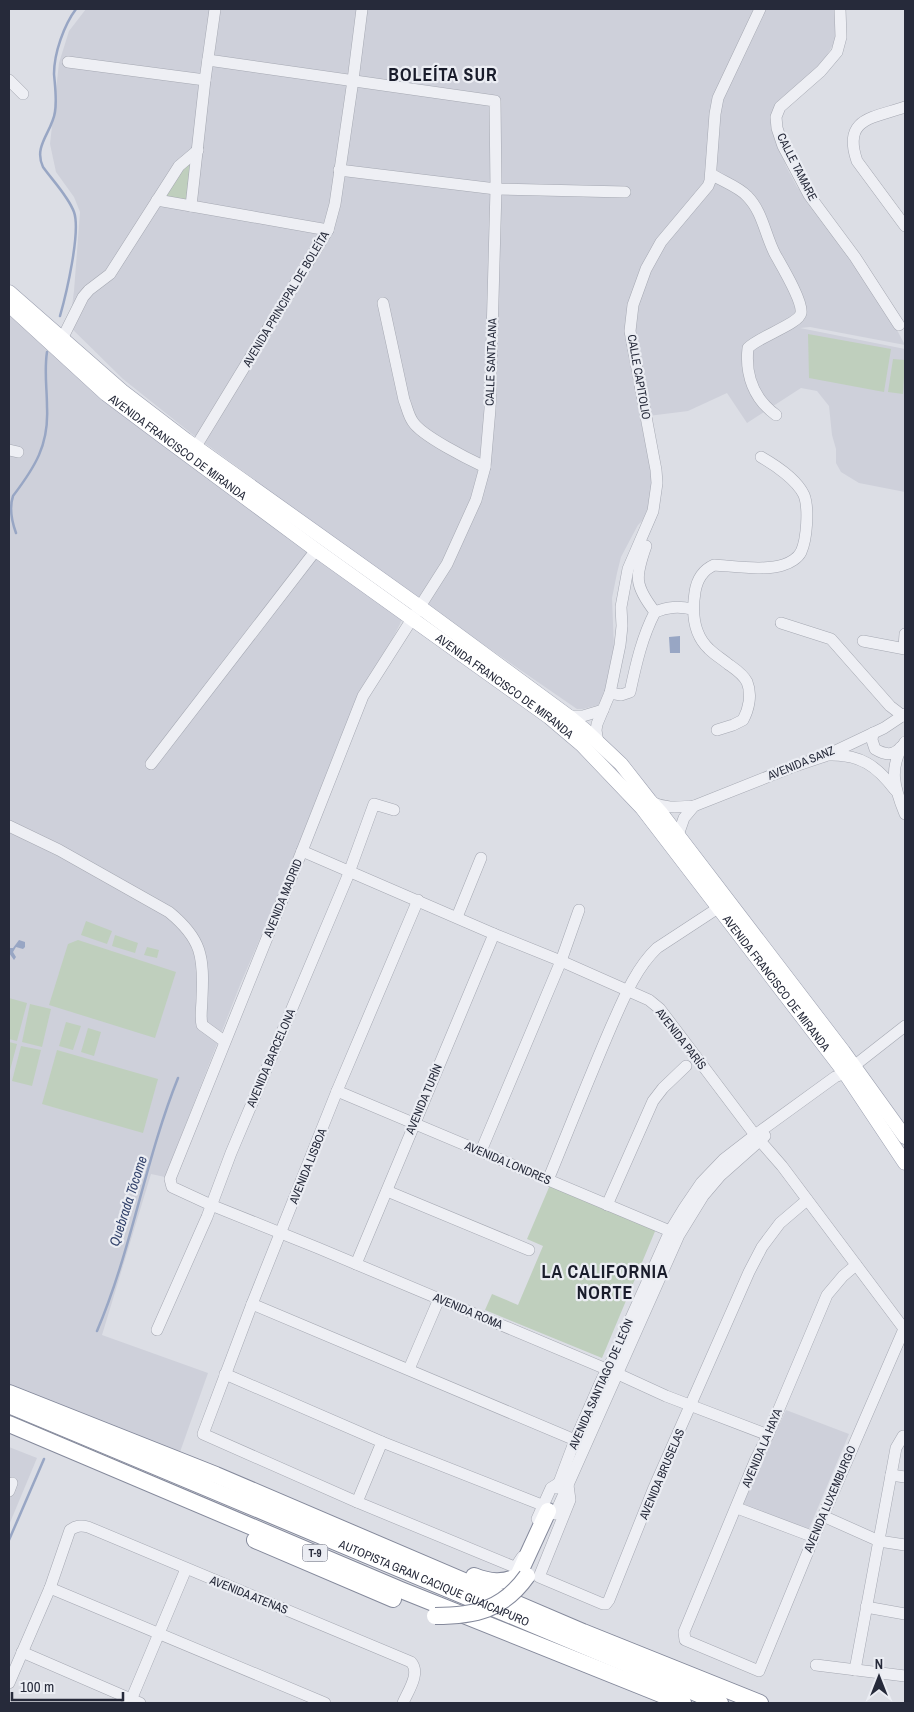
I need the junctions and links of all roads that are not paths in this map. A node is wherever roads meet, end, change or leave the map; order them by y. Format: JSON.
{"nodes":[{"id":1,"x":215,"y":9,"type":"edge"},
{"id":2,"x":362,"y":9,"type":"edge"},
{"id":3,"x":760,"y":9,"type":"edge"},
{"id":4,"x":840,"y":9,"type":"edge"},
{"id":5,"x":208,"y":60,"type":"junction"},
{"id":6,"x":68,"y":62,"type":"dead end"},
{"id":7,"x":9,"y":80,"type":"edge"},
{"id":8,"x":205,"y":80,"type":"junction"},
{"id":9,"x":354,"y":80,"type":"junction"},
{"id":10,"x":23,"y":94,"type":"dead end"},
{"id":11,"x":905,"y":107,"type":"edge"},
{"id":12,"x":198,"y":150,"type":"junction"},
{"id":13,"x":339,"y":170,"type":"junction"},
{"id":14,"x":711,"y":174,"type":"junction"},
{"id":15,"x":496,"y":189,"type":"junction"},
{"id":16,"x":625,"y":192,"type":"dead end"},
{"id":17,"x":157,"y":200,"type":"junction"},
{"id":18,"x":191,"y":206,"type":"junction"},
{"id":19,"x":905,"y":226,"type":"edge"},
{"id":20,"x":328,"y":230,"type":"junction"},
{"id":21,"x":9,"y":292,"type":"edge"},
{"id":22,"x":383,"y":303,"type":"dead end"},
{"id":23,"x":9,"y":305,"type":"edge"},
{"id":24,"x":899,"y":325,"type":"dead end"},
{"id":25,"x":62,"y":339,"type":"junction"},
{"id":26,"x":776,"y":415,"type":"dead end"},
{"id":27,"x":193,"y":452,"type":"junction"},
{"id":28,"x":762,"y":457,"type":"dead end"},
{"id":29,"x":485,"y":468,"type":"junction"},
{"id":30,"x":648,"y":525,"type":"junction"},
{"id":31,"x":316,"y":550,"type":"junction"},
{"id":32,"x":692,"y":608,"type":"junction"},
{"id":33,"x":655,"y":612,"type":"junction"},
{"id":34,"x":416,"y":613,"type":"junction"},
{"id":35,"x":781,"y":623,"type":"dead end"},
{"id":36,"x":905,"y":634,"type":"edge"},
{"id":37,"x":863,"y":641,"type":"dead end"},
{"id":38,"x":904,"y":648,"type":"edge"},
{"id":39,"x":610,"y":693,"type":"junction"},
{"id":40,"x":603,"y":710,"type":"junction"},
{"id":41,"x":904,"y":715,"type":"edge"},
{"id":42,"x":568,"y":716,"type":"junction"},
{"id":43,"x":716,"y":730,"type":"dead end"},
{"id":44,"x":873,"y":733,"type":"junction"},
{"id":45,"x":598,"y":743,"type":"junction"},
{"id":46,"x":904,"y":744,"type":"edge"},
{"id":47,"x":824,"y":756,"type":"junction"},
{"id":48,"x":151,"y":764,"type":"dead end"},
{"id":49,"x":895,"y":790,"type":"junction"},
{"id":50,"x":650,"y":801,"type":"junction"},
{"id":51,"x":694,"y":806,"type":"junction"},
{"id":52,"x":394,"y":810,"type":"dead end"},
{"id":53,"x":905,"y":814,"type":"edge"},
{"id":54,"x":9,"y":826,"type":"edge"},
{"id":55,"x":677,"y":834,"type":"junction"},
{"id":56,"x":302,"y":851,"type":"junction"},
{"id":57,"x":679,"y":856,"type":"junction"},
{"id":58,"x":481,"y":858,"type":"dead end"},
{"id":59,"x":350,"y":871,"type":"junction"},
{"id":60,"x":418,"y":900,"type":"junction"},
{"id":61,"x":718,"y":908,"type":"junction"},
{"id":62,"x":579,"y":910,"type":"dead end"},
{"id":63,"x":458,"y":917,"type":"junction"},
{"id":64,"x":494,"y":934,"type":"junction"},
{"id":65,"x":561,"y":960,"type":"junction"},
{"id":66,"x":628,"y":990,"type":"junction"},
{"id":67,"x":905,"y":1026,"type":"edge"},
{"id":68,"x":224,"y":1041,"type":"junction"},
{"id":69,"x":686,"y":1066,"type":"dead end"},
{"id":70,"x":849,"y":1069,"type":"junction"},
{"id":71,"x":337,"y":1091,"type":"junction"},
{"id":72,"x":414,"y":1123,"type":"junction"},
{"id":73,"x":905,"y":1137,"type":"edge"},
{"id":74,"x":757,"y":1138,"type":"junction"},
{"id":75,"x":481,"y":1151,"type":"junction"},
{"id":76,"x":905,"y":1163,"type":"edge"},
{"id":77,"x":548,"y":1180,"type":"junction"},
{"id":78,"x":170,"y":1185,"type":"joint"},
{"id":79,"x":387,"y":1191,"type":"junction"},
{"id":80,"x":807,"y":1200,"type":"junction"},
{"id":81,"x":211,"y":1205,"type":"junction"},
{"id":82,"x":606,"y":1205,"type":"junction"},
{"id":83,"x":281,"y":1233,"type":"junction"},
{"id":84,"x":674,"y":1233,"type":"junction"},
{"id":85,"x":529,"y":1250,"type":"dead end"},
{"id":86,"x":356,"y":1264,"type":"junction"},
{"id":87,"x":856,"y":1265,"type":"junction"},
{"id":88,"x":438,"y":1299,"type":"junction"},
{"id":89,"x":252,"y":1304,"type":"junction"},
{"id":90,"x":156,"y":1330,"type":"dead end"},
{"id":91,"x":905,"y":1330,"type":"edge"},
{"id":92,"x":606,"y":1369,"type":"junction"},
{"id":93,"x":409,"y":1370,"type":"junction"},
{"id":94,"x":225,"y":1374,"type":"junction"},
{"id":95,"x":618,"y":1374,"type":"junction"},
{"id":96,"x":9,"y":1393,"type":"edge"},
{"id":97,"x":9,"y":1405,"type":"edge"},
{"id":98,"x":692,"y":1406,"type":"junction"},
{"id":99,"x":9,"y":1424,"type":"edge"},
{"id":100,"x":768,"y":1435,"type":"junction"},
{"id":101,"x":903,"y":1436,"type":"dead end"},
{"id":102,"x":46,"y":1439,"type":"junction"},
{"id":103,"x":575,"y":1440,"type":"junction"},
{"id":104,"x":382,"y":1442,"type":"junction"},
{"id":105,"x":216,"y":1475,"type":"junction"},
{"id":106,"x":891,"y":1475,"type":"junction"},
{"id":107,"x":905,"y":1478,"type":"edge"},
{"id":108,"x":564,"y":1484,"type":"junction"},
{"id":109,"x":357,"y":1502,"type":"junction"},
{"id":110,"x":737,"y":1508,"type":"junction"},
{"id":111,"x":548,"y":1510,"type":"junction"},
{"id":112,"x":823,"y":1516,"type":"junction"},
{"id":113,"x":814,"y":1537,"type":"junction"},
{"id":114,"x":879,"y":1540,"type":"junction"},
{"id":115,"x":905,"y":1545,"type":"edge"},
{"id":116,"x":186,"y":1569,"type":"junction"},
{"id":117,"x":50,"y":1588,"type":"junction"},
{"id":118,"x":866,"y":1607,"type":"junction"},
{"id":119,"x":905,"y":1614,"type":"edge"},
{"id":120,"x":158,"y":1634,"type":"junction"},
{"id":121,"x":22,"y":1652,"type":"junction"},
{"id":122,"x":584,"y":1664,"type":"junction"},
{"id":123,"x":816,"y":1665,"type":"dead end"},
{"id":124,"x":855,"y":1670,"type":"junction"},
{"id":125,"x":759,"y":1671,"type":"joint"},
{"id":126,"x":905,"y":1676,"type":"edge"},
{"id":127,"x":9,"y":1683,"type":"edge"},
{"id":128,"x":136,"y":1701,"type":"edge"},
{"id":129,"x":325,"y":1703,"type":"edge"},
{"id":130,"x":403,"y":1703,"type":"edge"},
{"id":131,"x":656,"y":1703,"type":"edge"},
{"id":132,"x":683,"y":1703,"type":"edge"},
{"id":133,"x":720,"y":1703,"type":"edge"},
{"id":134,"x":760,"y":1703,"type":"edge"}],
"edges":[{"from":1,"to":5,"type":"street"},
{"from":2,"to":9,"type":"street","name":"AVENIDA PRINCIPAL DE BOLEÍTA"},
{"from":3,"to":14,"type":"street","name":"CALLE CAPITOLIO"},
{"from":4,"to":24,"type":"street","name":"CALLE TAMARE"},
{"from":5,"to":8,"type":"street"},
{"from":5,"to":9,"type":"street"},
{"from":6,"to":8,"type":"street"},
{"from":7,"to":10,"type":"street"},
{"from":8,"to":12,"type":"street"},
{"from":9,"to":13,"type":"street","name":"AVENIDA PRINCIPAL DE BOLEÍTA"},
{"from":9,"to":15,"type":"street","name":"CALLE SANTA ANA"},
{"from":11,"to":19,"type":"street"},
{"from":12,"to":17,"type":"street"},
{"from":12,"to":18,"type":"street"},
{"from":13,"to":15,"type":"street"},
{"from":13,"to":20,"type":"street","name":"AVENIDA PRINCIPAL DE BOLEÍTA"},
{"from":14,"to":26,"type":"street"},
{"from":14,"to":30,"type":"street","name":"CALLE CAPITOLIO"},
{"from":15,"to":16,"type":"street"},
{"from":15,"to":29,"type":"street","name":"CALLE SANTA ANA"},
{"from":17,"to":18,"type":"street"},
{"from":17,"to":25,"type":"street"},
{"from":18,"to":20,"type":"street"},
{"from":20,"to":27,"type":"street","name":"AVENIDA PRINCIPAL DE BOLEÍTA"},
{"from":21,"to":25,"type":"main road","name":"AVENIDA FRANCISCO DE MIRANDA"},
{"from":22,"to":29,"type":"street"},
{"from":23,"to":27,"type":"main road","name":"AVENIDA FRANCISCO DE MIRANDA"},
{"from":25,"to":27,"type":"main road","name":"AVENIDA FRANCISCO DE MIRANDA"},
{"from":27,"to":31,"type":"main road","name":"AVENIDA FRANCISCO DE MIRANDA"},
{"from":27,"to":34,"type":"main road","name":"AVENIDA FRANCISCO DE MIRANDA"},
{"from":28,"to":32,"type":"street"},
{"from":29,"to":34,"type":"street","name":"CALLE SANTA ANA"},
{"from":30,"to":33,"type":"street"},
{"from":30,"to":39,"type":"street","name":"CALLE CAPITOLIO"},
{"from":31,"to":34,"type":"main road","name":"AVENIDA FRANCISCO DE MIRANDA"},
{"from":31,"to":48,"type":"street"},
{"from":32,"to":33,"type":"street"},
{"from":32,"to":43,"type":"street"},
{"from":33,"to":39,"type":"street"},
{"from":34,"to":42,"type":"main road","name":"AVENIDA FRANCISCO DE MIRANDA"},
{"from":34,"to":56,"type":"street","name":"AVENIDA MADRID"},
{"from":34,"to":57,"type":"main road","name":"AVENIDA FRANCISCO DE MIRANDA"},
{"from":35,"to":41,"type":"street"},
{"from":36,"to":38,"type":"street"},
{"from":37,"to":38,"type":"street"},
{"from":39,"to":40,"type":"street","name":"CALLE CAPITOLIO"},
{"from":40,"to":42,"type":"street"},
{"from":40,"to":45,"type":"street","name":"CALLE CAPITOLIO"},
{"from":41,"to":44,"type":"street","name":"AVENIDA SANZ"},
{"from":42,"to":45,"type":"main road","name":"AVENIDA FRANCISCO DE MIRANDA"},
{"from":44,"to":46,"type":"street"},
{"from":44,"to":47,"type":"street","name":"AVENIDA SANZ"},
{"from":45,"to":50,"type":"main road","name":"AVENIDA FRANCISCO DE MIRANDA"},
{"from":46,"to":49,"type":"street"},
{"from":47,"to":49,"type":"street"},
{"from":47,"to":51,"type":"street","name":"AVENIDA SANZ"},
{"from":49,"to":53,"type":"street"},
{"from":50,"to":51,"type":"street","name":"AVENIDA SANZ"},
{"from":50,"to":55,"type":"main road","name":"AVENIDA FRANCISCO DE MIRANDA"},
{"from":51,"to":55,"type":"street"},
{"from":52,"to":59,"type":"street","name":"AVENIDA BARCELONA"},
{"from":54,"to":68,"type":"street"},
{"from":55,"to":57,"type":"street"},
{"from":55,"to":70,"type":"main road","name":"AVENIDA FRANCISCO DE MIRANDA"},
{"from":56,"to":59,"type":"street","name":"AVENIDA PARÍS"},
{"from":56,"to":68,"type":"street","name":"AVENIDA MADRID"},
{"from":57,"to":61,"type":"main road","name":"AVENIDA FRANCISCO DE MIRANDA"},
{"from":58,"to":63,"type":"street"},
{"from":59,"to":60,"type":"street","name":"AVENIDA PARÍS"},
{"from":59,"to":81,"type":"street","name":"AVENIDA BARCELONA"},
{"from":60,"to":63,"type":"street","name":"AVENIDA PARÍS"},
{"from":60,"to":71,"type":"street","name":"AVENIDA LISBOA"},
{"from":61,"to":66,"type":"street"},
{"from":61,"to":70,"type":"main road","name":"AVENIDA FRANCISCO DE MIRANDA"},
{"from":62,"to":65,"type":"street"},
{"from":63,"to":64,"type":"street","name":"AVENIDA PARÍS"},
{"from":64,"to":65,"type":"street","name":"AVENIDA PARÍS"},
{"from":64,"to":72,"type":"street","name":"AVENIDA TURÍN"},
{"from":65,"to":66,"type":"street","name":"AVENIDA PARÍS"},
{"from":65,"to":75,"type":"street"},
{"from":66,"to":74,"type":"street","name":"AVENIDA PARÍS"},
{"from":66,"to":77,"type":"street"},
{"from":67,"to":70,"type":"street","name":"AVENIDA SANTIAGO DE LEÓN"},
{"from":68,"to":78,"type":"street","name":"AVENIDA MADRID"},
{"from":69,"to":82,"type":"street"},
{"from":70,"to":73,"type":"main road","name":"AVENIDA FRANCISCO DE MIRANDA"},
{"from":70,"to":74,"type":"street","name":"AVENIDA SANTIAGO DE LEÓN"},
{"from":70,"to":76,"type":"main road","name":"AVENIDA FRANCISCO DE MIRANDA"},
{"from":71,"to":72,"type":"street","name":"AVENIDA LONDRES"},
{"from":71,"to":83,"type":"street","name":"AVENIDA LISBOA"},
{"from":72,"to":75,"type":"street","name":"AVENIDA LONDRES"},
{"from":72,"to":79,"type":"street","name":"AVENIDA TURÍN"},
{"from":74,"to":80,"type":"street","name":"AVENIDA PARÍS"},
{"from":74,"to":84,"type":"street","name":"AVENIDA SANTIAGO DE LEÓN"},
{"from":75,"to":77,"type":"street","name":"AVENIDA LONDRES"},
{"from":77,"to":82,"type":"street","name":"AVENIDA LONDRES"},
{"from":78,"to":81,"type":"street","name":"AVENIDA ROMA"},
{"from":79,"to":85,"type":"street"},
{"from":79,"to":86,"type":"street","name":"AVENIDA TURÍN"},
{"from":80,"to":87,"type":"street","name":"AVENIDA PARÍS"},
{"from":80,"to":98,"type":"street","name":"AVENIDA BRUSELAS"},
{"from":81,"to":83,"type":"street","name":"AVENIDA ROMA"},
{"from":81,"to":90,"type":"street","name":"AVENIDA BARCELONA"},
{"from":82,"to":84,"type":"street","name":"AVENIDA LONDRES"},
{"from":83,"to":86,"type":"street","name":"AVENIDA ROMA"},
{"from":83,"to":89,"type":"street","name":"AVENIDA LISBOA"},
{"from":84,"to":92,"type":"street","name":"AVENIDA SANTIAGO DE LEÓN"},
{"from":84,"to":95,"type":"street","name":"AVENIDA SANTIAGO DE LEÓN"},
{"from":86,"to":88,"type":"street","name":"AVENIDA ROMA"},
{"from":87,"to":91,"type":"street","name":"AVENIDA PARÍS"},
{"from":87,"to":100,"type":"street","name":"AVENIDA LA HAYA"},
{"from":88,"to":92,"type":"street","name":"AVENIDA ROMA"},
{"from":88,"to":93,"type":"street"},
{"from":89,"to":93,"type":"street"},
{"from":89,"to":94,"type":"street","name":"AVENIDA LISBOA"},
{"from":91,"to":112,"type":"street","name":"AVENIDA LUXEMBURGO"},
{"from":92,"to":95,"type":"street","name":"AVENIDA ROMA"},
{"from":92,"to":103,"type":"street","name":"AVENIDA SANTIAGO DE LEÓN"},
{"from":93,"to":103,"type":"street"},
{"from":94,"to":104,"type":"street"},
{"from":94,"to":109,"type":"street","name":"AVENIDA LISBOA"},
{"from":95,"to":98,"type":"street","name":"AVENIDA ROMA"},
{"from":95,"to":108,"type":"street","name":"AVENIDA SANTIAGO DE LEÓN"},
{"from":96,"to":105,"type":"highway"},
{"from":97,"to":133,"type":"highway","name":"AUTOPISTA GRAN CACIQUE GUAICAIPURO","number":"T-9"},
{"from":98,"to":100,"type":"street","name":"AVENIDA ROMA"},
{"from":98,"to":108,"type":"street","name":"AVENIDA BRUSELAS"},
{"from":99,"to":102,"type":"highway","name":"AUTOPISTA GRAN CACIQUE GUAICAIPURO","number":"T-9"},
{"from":100,"to":110,"type":"street","name":"AVENIDA LA HAYA"},
{"from":101,"to":106,"type":"street"},
{"from":102,"to":111,"type":"highway","bridge":true},
{"from":102,"to":122,"type":"highway","name":"AUTOPISTA GRAN CACIQUE GUAICAIPURO","number":"T-9"},
{"from":103,"to":108,"type":"street","name":"AVENIDA SANTIAGO DE LEÓN"},
{"from":104,"to":109,"type":"street"},
{"from":104,"to":111,"type":"street"},
{"from":105,"to":111,"type":"highway"},
{"from":105,"to":134,"type":"highway"},
{"from":106,"to":107,"type":"street"},
{"from":106,"to":114,"type":"street"},
{"from":108,"to":111,"type":"street","name":"AVENIDA SANTIAGO DE LEÓN"},
{"from":109,"to":111,"type":"street","name":"AVENIDA SANTIAGO DE LEÓN"},
{"from":110,"to":113,"type":"street"},
{"from":110,"to":125,"type":"street","name":"AVENIDA LA HAYA"},
{"from":112,"to":113,"type":"street","name":"AVENIDA LUXEMBURGO"},
{"from":112,"to":114,"type":"street"},
{"from":113,"to":125,"type":"street","name":"AVENIDA LUXEMBURGO"},
{"from":114,"to":115,"type":"street"},
{"from":114,"to":118,"type":"street"},
{"from":116,"to":117,"type":"street","name":"AVENIDA ATENAS"},
{"from":116,"to":120,"type":"street"},
{"from":116,"to":130,"type":"street","name":"AVENIDA ATENAS"},
{"from":117,"to":120,"type":"street"},
{"from":117,"to":121,"type":"street"},
{"from":118,"to":119,"type":"street"},
{"from":118,"to":124,"type":"street"},
{"from":120,"to":128,"type":"street"},
{"from":120,"to":129,"type":"street"},
{"from":121,"to":127,"type":"street"},
{"from":121,"to":128,"type":"street"},
{"from":122,"to":131,"type":"highway"},
{"from":122,"to":132,"type":"highway","name":"AUTOPISTA GRAN CACIQUE GUAICAIPURO","number":"T-9"},
{"from":123,"to":124,"type":"street"},
{"from":124,"to":126,"type":"street"}]}
